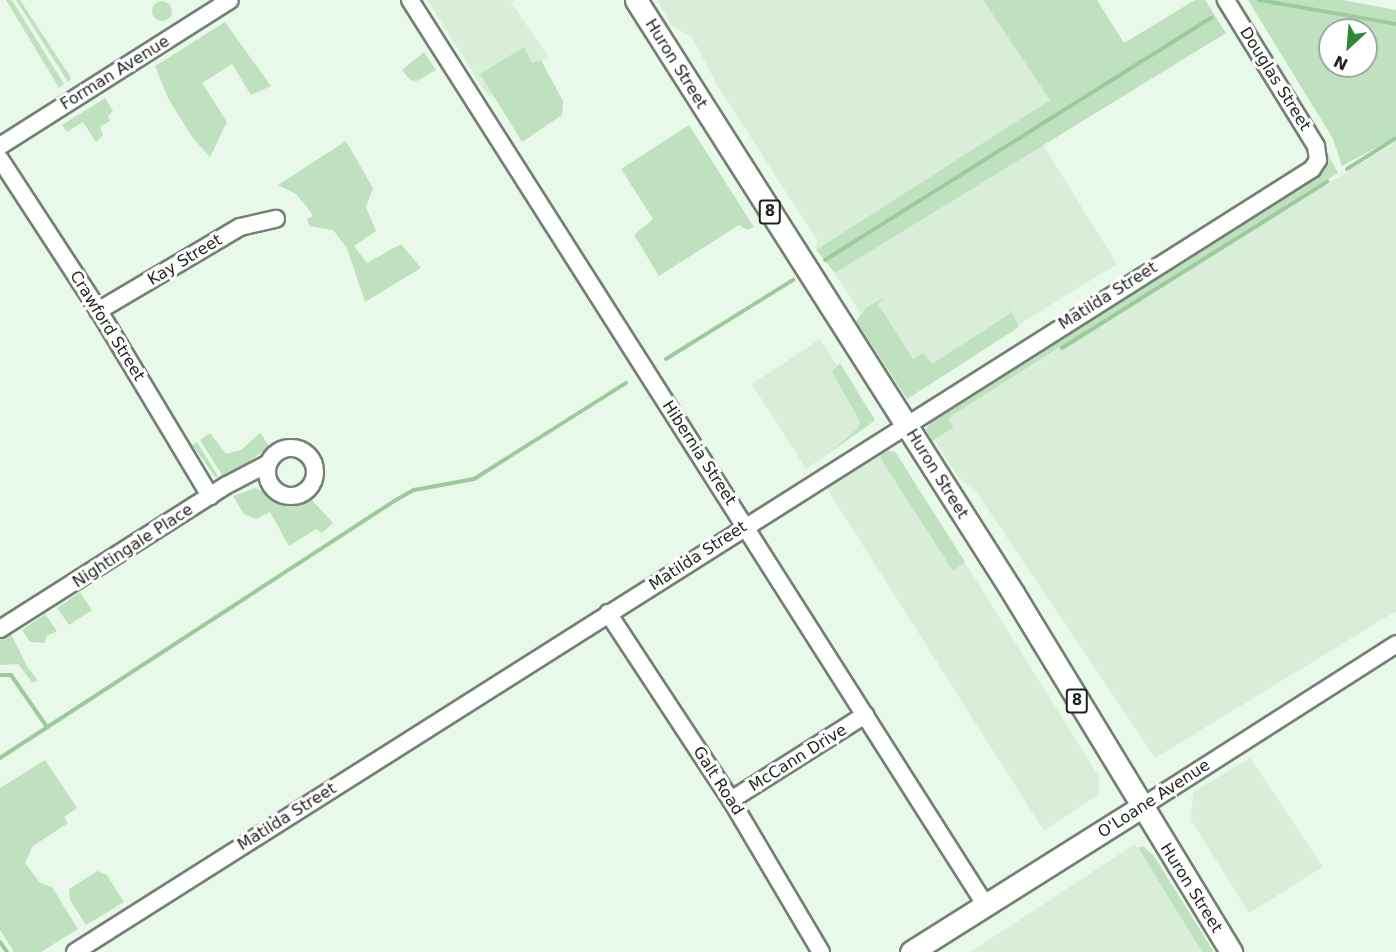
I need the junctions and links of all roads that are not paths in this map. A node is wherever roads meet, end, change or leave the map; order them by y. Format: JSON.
{"nodes":[{"id":1,"x":230,"y":0,"type":"edge"},
{"id":2,"x":410,"y":0,"type":"edge"},
{"id":3,"x":636,"y":0,"type":"edge"},
{"id":4,"x":1226,"y":0,"type":"edge"},
{"id":5,"x":0,"y":146,"type":"edge"},
{"id":6,"x":0,"y":159,"type":"edge"},
{"id":7,"x":1318,"y":160,"type":"joint"},
{"id":8,"x":276,"y":219,"type":"dead end"},
{"id":9,"x":98,"y":311,"type":"junction"},
{"id":10,"x":905,"y":424,"type":"junction"},
{"id":11,"x":267,"y":464,"type":"dead end"},
{"id":12,"x":210,"y":496,"type":"junction"},
{"id":13,"x":746,"y":526,"type":"junction"},
{"id":14,"x":608,"y":613,"type":"junction"},
{"id":15,"x":0,"y":629,"type":"edge"},
{"id":16,"x":1396,"y":644,"type":"edge"},
{"id":17,"x":865,"y":715,"type":"junction"},
{"id":18,"x":731,"y":800,"type":"junction"},
{"id":19,"x":1140,"y":808,"type":"junction"},
{"id":20,"x":986,"y":906,"type":"junction"},
{"id":21,"x":75,"y":952,"type":"edge"},
{"id":22,"x":821,"y":952,"type":"edge"},
{"id":23,"x":911,"y":952,"type":"edge"},
{"id":24,"x":1231,"y":952,"type":"edge"}],
"edges":[{"from":1,"to":5,"type":"street","name":"Forman Avenue"},
{"from":2,"to":13,"type":"street","name":"Hibernia Street"},
{"from":3,"to":10,"type":"main road","name":"Huron Street","number":"8"},
{"from":4,"to":7,"type":"street","name":"Douglas Street"},
{"from":6,"to":9,"type":"street","name":"Crawford Street"},
{"from":7,"to":10,"type":"street","name":"Matilda Street"},
{"from":8,"to":9,"type":"street","name":"Kay Street"},
{"from":9,"to":12,"type":"street","name":"Crawford Street"},
{"from":10,"to":13,"type":"street","name":"Matilda Street"},
{"from":10,"to":19,"type":"main road","name":"Huron Street","number":"8"},
{"from":11,"to":12,"type":"street","name":"Nightingale Place"},
{"from":12,"to":15,"type":"street","name":"Nightingale Place"},
{"from":13,"to":14,"type":"street","name":"Matilda Street"},
{"from":13,"to":17,"type":"street","name":"Hibernia Street"},
{"from":14,"to":18,"type":"street","name":"Galt Road"},
{"from":14,"to":21,"type":"street","name":"Matilda Street"},
{"from":16,"to":19,"type":"street","name":"O'Loane Avenue"},
{"from":17,"to":18,"type":"street","name":"McCann Drive"},
{"from":17,"to":20,"type":"street","name":"Hibernia Street"},
{"from":18,"to":22,"type":"street","name":"Galt Road"},
{"from":19,"to":20,"type":"main road","name":"O'Loane Avenue"},
{"from":19,"to":24,"type":"main road","name":"Huron Street","number":"8"},
{"from":20,"to":23,"type":"main road","name":"O'Loane Avenue"}]}
